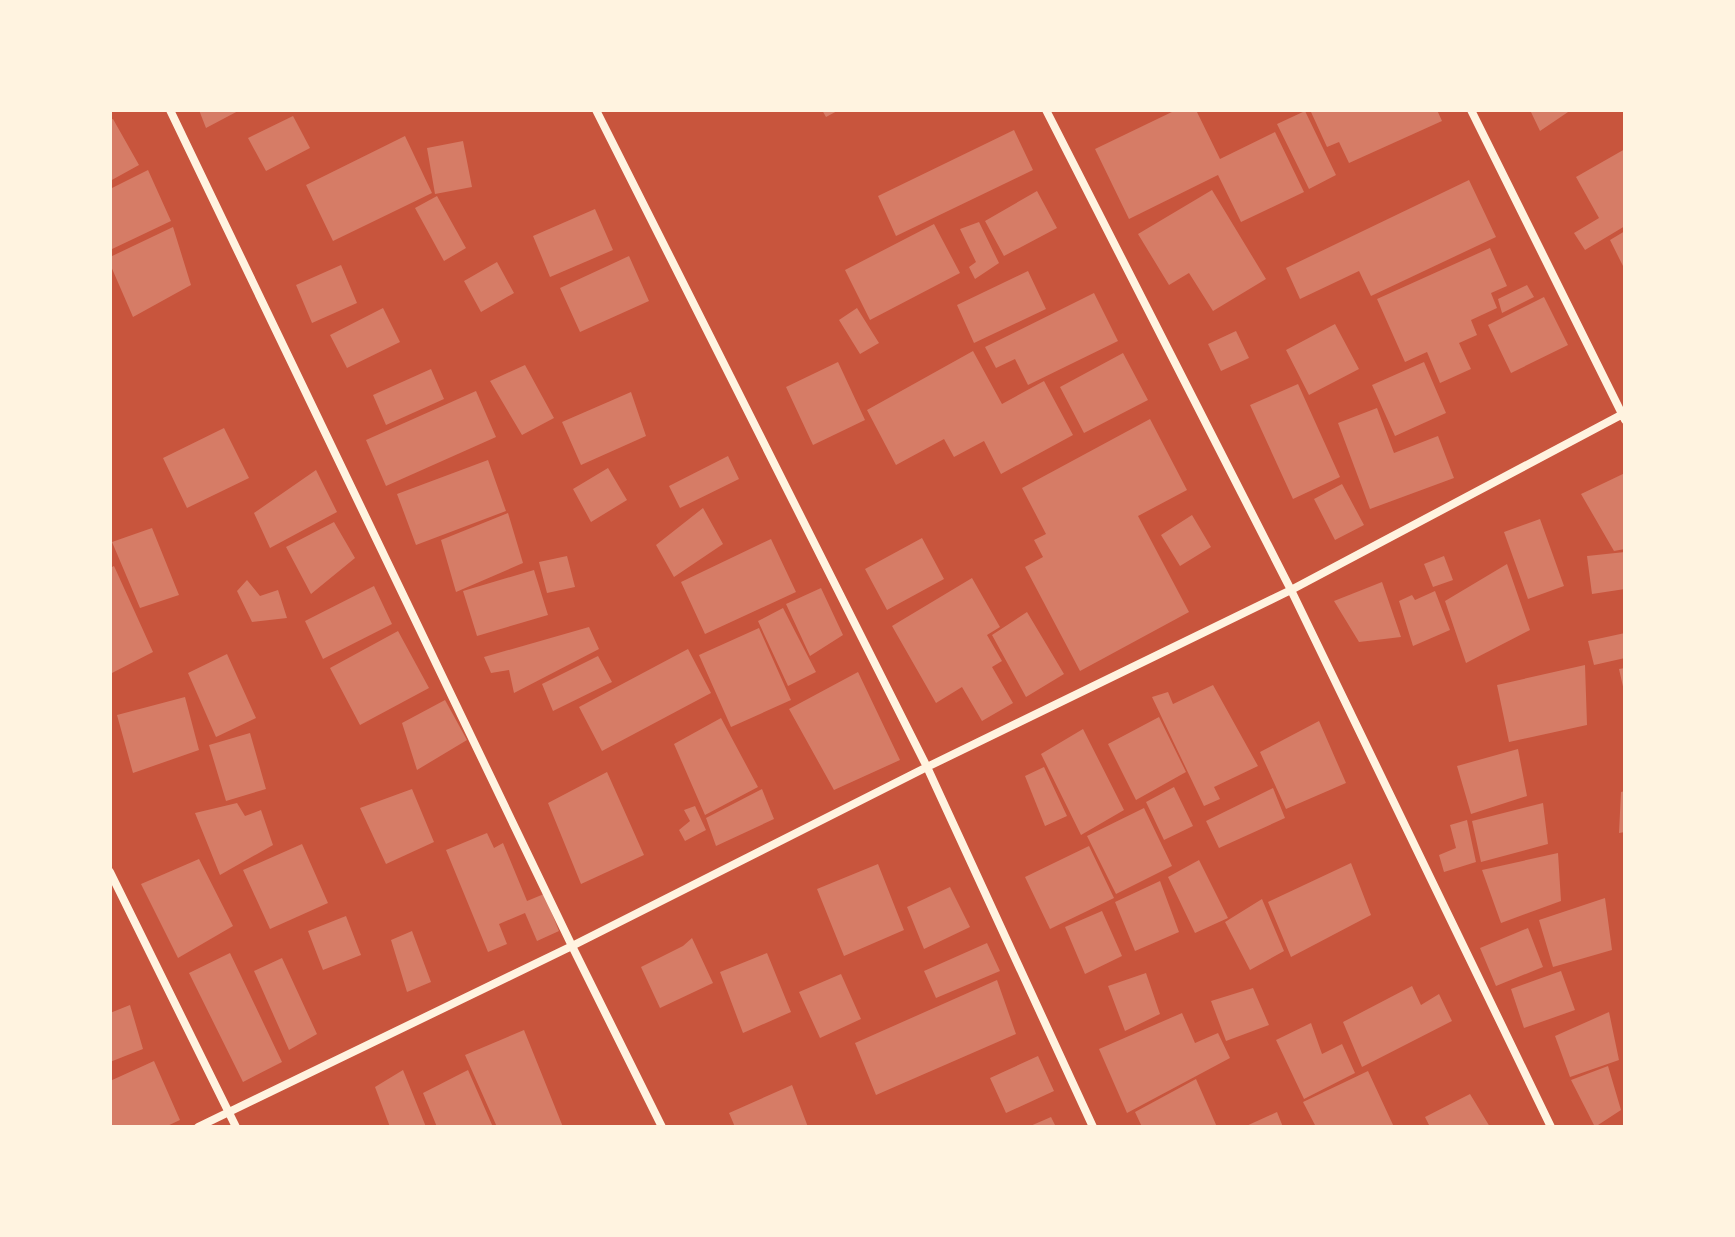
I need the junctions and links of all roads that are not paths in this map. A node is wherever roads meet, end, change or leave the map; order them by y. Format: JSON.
{"nodes":[{"id":1,"x":170,"y":110,"type":"edge"},
{"id":2,"x":596,"y":110,"type":"edge"},
{"id":3,"x":1046,"y":110,"type":"edge"},
{"id":4,"x":1471,"y":110,"type":"edge"},
{"id":5,"x":1623,"y":418,"type":"edge"},
{"id":6,"x":1291,"y":590,"type":"junction"},
{"id":7,"x":927,"y":767,"type":"junction"},
{"id":8,"x":110,"y":872,"type":"edge"},
{"id":9,"x":572,"y":946,"type":"junction"},
{"id":10,"x":228,"y":1112,"type":"junction"},
{"id":11,"x":198,"y":1127,"type":"edge"},
{"id":12,"x":236,"y":1127,"type":"edge"},
{"id":13,"x":662,"y":1127,"type":"edge"},
{"id":14,"x":1093,"y":1127,"type":"edge"},
{"id":15,"x":1551,"y":1127,"type":"edge"}],
"edges":[{"from":1,"to":9,"type":"street"},
{"from":2,"to":7,"type":"street"},
{"from":3,"to":6,"type":"street"},
{"from":4,"to":5,"type":"street"},
{"from":5,"to":6,"type":"street"},
{"from":6,"to":7,"type":"street"},
{"from":6,"to":15,"type":"street"},
{"from":7,"to":9,"type":"street"},
{"from":7,"to":14,"type":"street"},
{"from":8,"to":10,"type":"street"},
{"from":9,"to":10,"type":"street"},
{"from":9,"to":13,"type":"street"},
{"from":10,"to":11,"type":"street"},
{"from":10,"to":12,"type":"street"}]}
